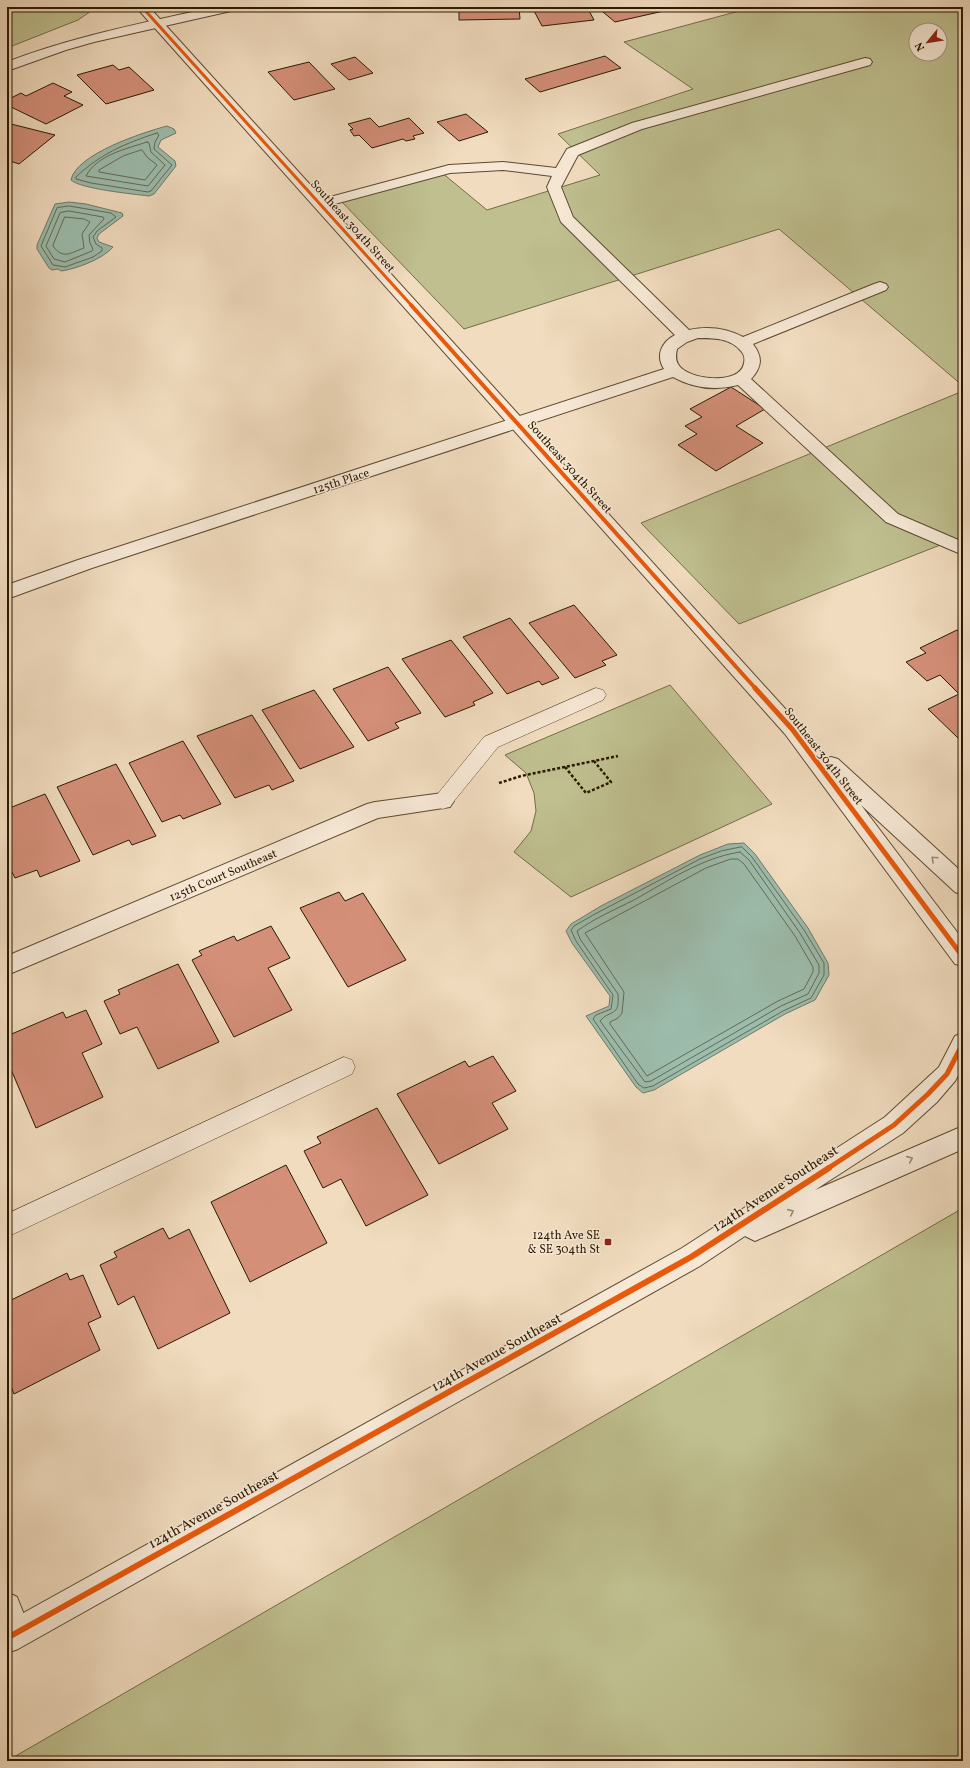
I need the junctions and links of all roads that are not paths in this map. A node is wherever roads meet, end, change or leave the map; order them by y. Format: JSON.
{"nodes":[{"id":1,"x":142,"y":7,"type":"edge"},
{"id":2,"x":231,"y":7,"type":"edge"},
{"id":3,"x":158,"y":24,"type":"junction"},
{"id":4,"x":865,"y":62,"type":"dead end"},
{"id":5,"x":7,"y":67,"type":"edge"},
{"id":6,"x":561,"y":173,"type":"junction"},
{"id":7,"x":320,"y":204,"type":"junction"},
{"id":8,"x":880,"y":287,"type":"dead end"},
{"id":9,"x":686,"y":336,"type":"junction"},
{"id":10,"x":741,"y":343,"type":"junction"},
{"id":11,"x":675,"y":371,"type":"junction"},
{"id":12,"x":740,"y":378,"type":"junction"},
{"id":13,"x":517,"y":424,"type":"junction"},
{"id":14,"x":963,"y":549,"type":"edge"},
{"id":15,"x":7,"y":592,"type":"edge"},
{"id":16,"x":596,"y":695,"type":"dead end"},
{"id":17,"x":792,"y":729,"type":"junction"},
{"id":18,"x":443,"y":801,"type":"joint"},
{"id":19,"x":963,"y":886,"type":"edge"},
{"id":20,"x":963,"y":957,"type":"edge"},
{"id":21,"x":7,"y":966,"type":"edge"},
{"id":22,"x":963,"y":1044,"type":"edge"},
{"id":23,"x":344,"y":1067,"type":"dead end"},
{"id":24,"x":963,"y":1137,"type":"edge"},
{"id":25,"x":7,"y":1226,"type":"edge"},
{"id":26,"x":691,"y":1257,"type":"junction"},
{"id":27,"x":10,"y":1626,"type":"edge"}],
"edges":[{"from":1,"to":3,"type":"street","name":"Southeast 304th Street"},
{"from":2,"to":3,"type":"street"},
{"from":3,"to":5,"type":"street"},
{"from":3,"to":7,"type":"street","name":"Southeast 304th Street"},
{"from":4,"to":6,"type":"street"},
{"from":6,"to":7,"type":"street"},
{"from":6,"to":9,"type":"street"},
{"from":7,"to":13,"type":"street","name":"Southeast 304th Street"},
{"from":8,"to":10,"type":"street"},
{"from":9,"to":10,"type":"street"},
{"from":9,"to":11,"type":"street"},
{"from":10,"to":12,"type":"street"},
{"from":11,"to":12,"type":"street"},
{"from":11,"to":13,"type":"street","name":"125th Place"},
{"from":12,"to":14,"type":"street"},
{"from":13,"to":15,"type":"street","name":"125th Place"},
{"from":13,"to":17,"type":"street","name":"Southeast 304th Street"},
{"from":16,"to":18,"type":"lane"},
{"from":19,"to":17,"type":"street","name":"Southeast 304th Street","one_way":true},
{"from":17,"to":20,"type":"street","name":"Southeast 304th Street"},
{"from":18,"to":21,"type":"street","name":"125th Court Southeast"},
{"from":22,"to":26,"type":"street","name":"124th Avenue Southeast"},
{"from":23,"to":25,"type":"lane"},
{"from":26,"to":24,"type":"street","name":"124th Avenue Southeast","one_way":true},
{"from":26,"to":27,"type":"street","name":"124th Avenue Southeast"}]}
